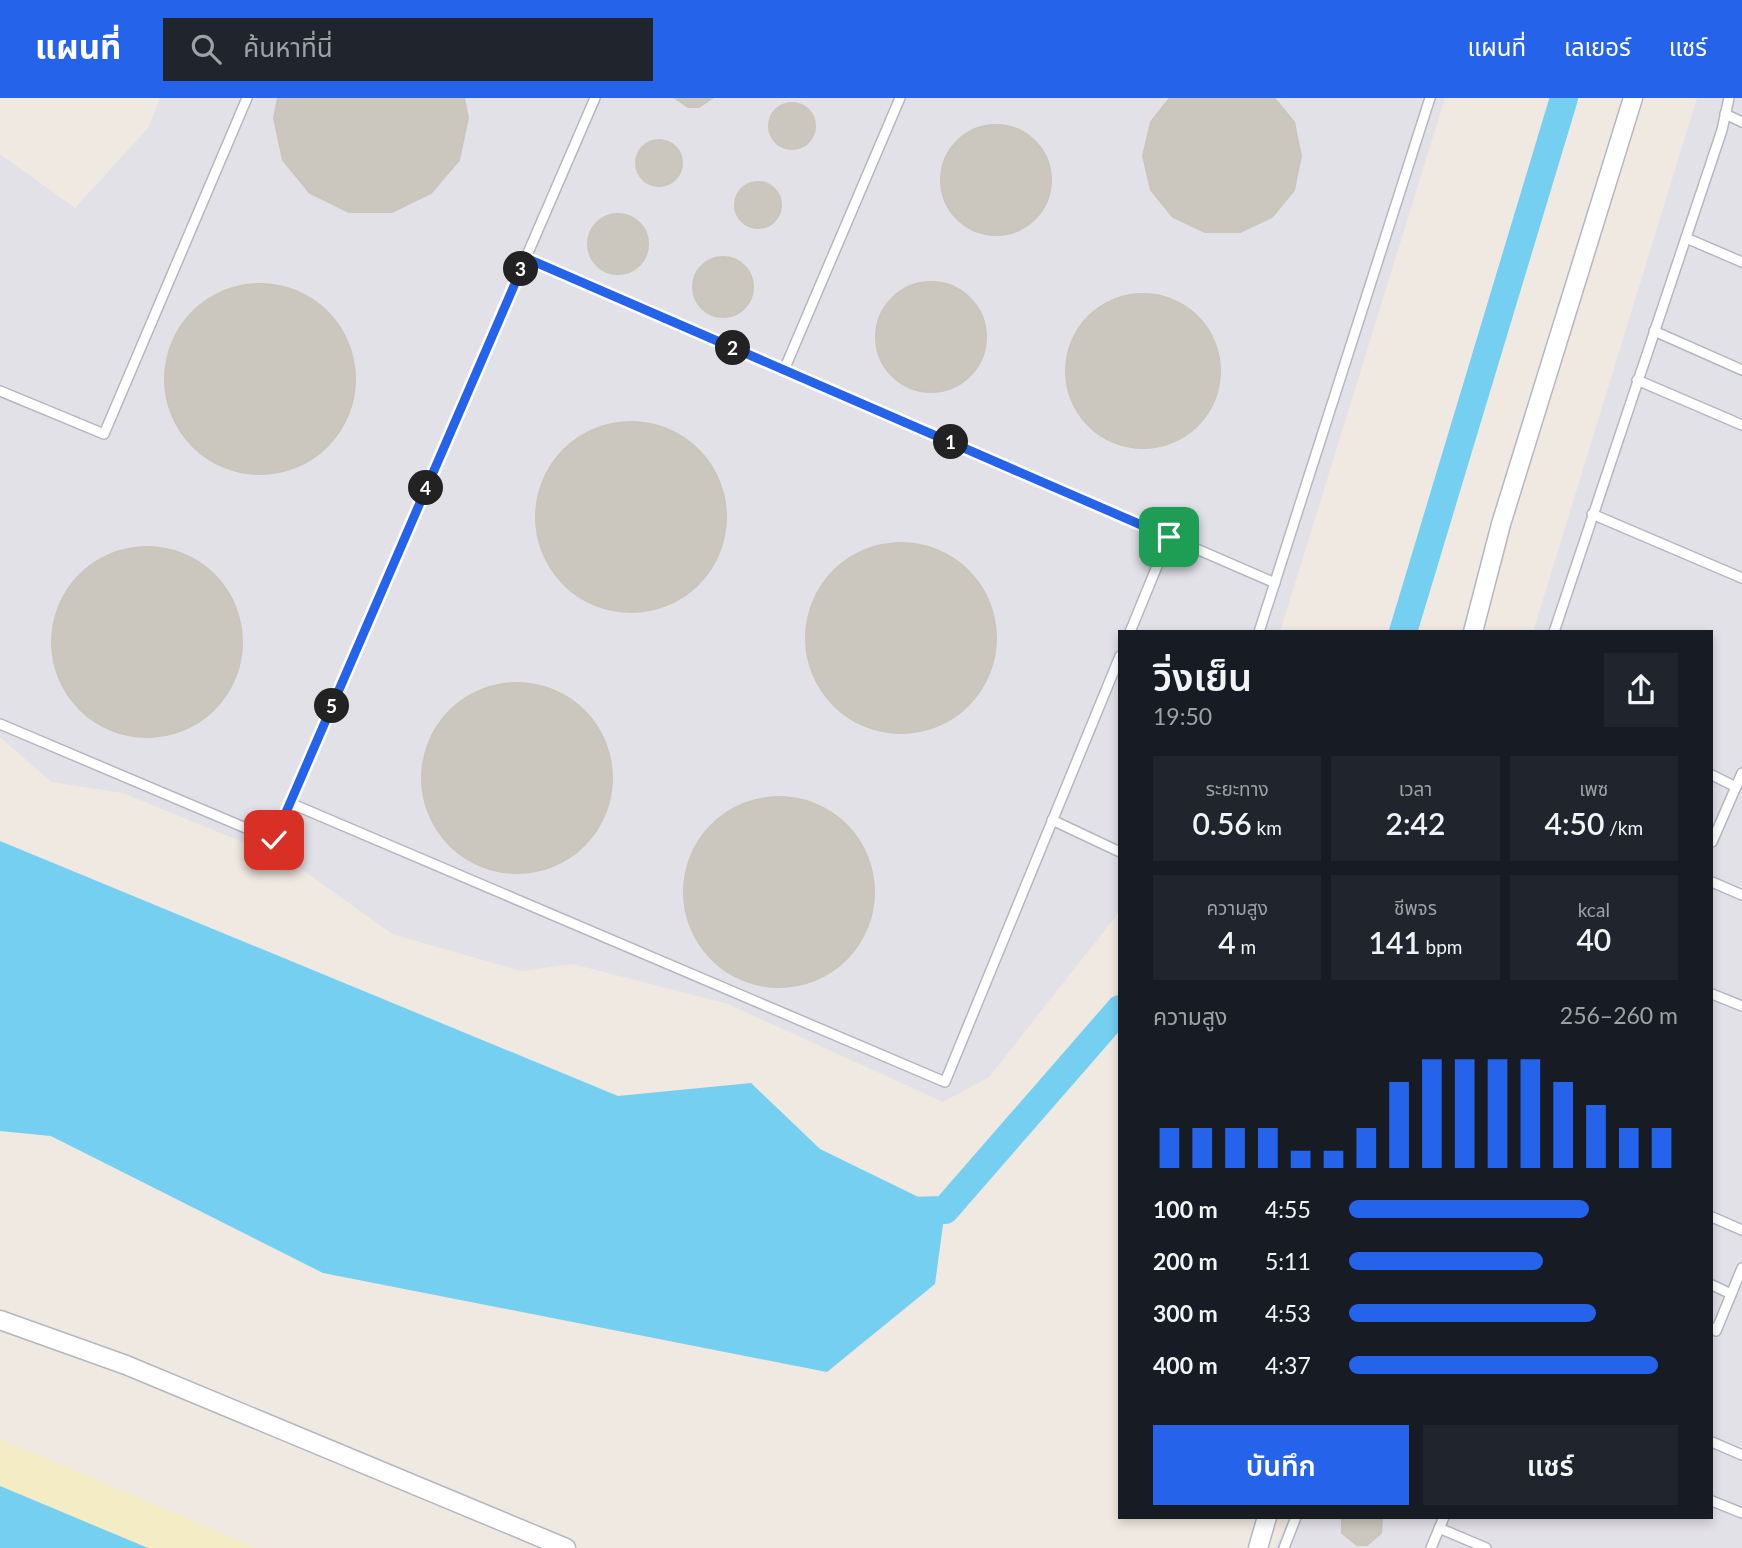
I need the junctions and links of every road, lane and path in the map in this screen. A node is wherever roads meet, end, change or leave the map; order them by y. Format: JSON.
{"nodes":[{"id":1,"x":247,"y":98,"type":"edge"},
{"id":2,"x":595,"y":98,"type":"edge"},
{"id":3,"x":900,"y":98,"type":"edge"},
{"id":4,"x":1430,"y":98,"type":"edge"},
{"id":5,"x":1633,"y":98,"type":"edge"},
{"id":6,"x":1729,"y":98,"type":"edge"},
{"id":7,"x":1725,"y":114,"type":"junction"},
{"id":8,"x":1742,"y":122,"type":"edge"},
{"id":9,"x":1686,"y":238,"type":"junction"},
{"id":10,"x":526,"y":258,"type":"junction"},
{"id":11,"x":1742,"y":262,"type":"edge"},
{"id":12,"x":1654,"y":331,"type":"junction"},
{"id":13,"x":784,"y":370,"type":"junction"},
{"id":14,"x":1742,"y":370,"type":"edge"},
{"id":15,"x":1637,"y":380,"type":"junction"},
{"id":16,"x":0,"y":391,"type":"edge"},
{"id":17,"x":1742,"y":425,"type":"edge"},
{"id":18,"x":1592,"y":514,"type":"junction"},
{"id":19,"x":1169,"y":537,"type":"junction"},
{"id":20,"x":1742,"y":578,"type":"edge"},
{"id":21,"x":1275,"y":583,"type":"junction"},
{"id":22,"x":1131,"y":630,"type":"edge"},
{"id":23,"x":1260,"y":630,"type":"edge"},
{"id":24,"x":1474,"y":630,"type":"edge"},
{"id":25,"x":1555,"y":630,"type":"edge"},
{"id":26,"x":1118,"y":661,"type":"edge"},
{"id":27,"x":0,"y":724,"type":"edge"},
{"id":28,"x":1742,"y":773,"type":"edge"},
{"id":29,"x":1713,"y":776,"type":"edge"},
{"id":30,"x":1736,"y":787,"type":"junction"},
{"id":31,"x":290,"y":803,"type":"junction"},
{"id":32,"x":1052,"y":820,"type":"junction"},
{"id":33,"x":1713,"y":840,"type":"edge"},
{"id":34,"x":1118,"y":851,"type":"edge"},
{"id":35,"x":1713,"y":882,"type":"edge"},
{"id":36,"x":1742,"y":895,"type":"edge"},
{"id":37,"x":1713,"y":994,"type":"edge"},
{"id":38,"x":1742,"y":1006,"type":"edge"},
{"id":39,"x":1713,"y":1217,"type":"edge"},
{"id":40,"x":1742,"y":1230,"type":"edge"},
{"id":41,"x":1742,"y":1268,"type":"edge"},
{"id":42,"x":1713,"y":1285,"type":"edge"},
{"id":43,"x":1731,"y":1294,"type":"junction"},
{"id":44,"x":0,"y":1320,"type":"edge"},
{"id":45,"x":1713,"y":1329,"type":"edge"},
{"id":46,"x":1713,"y":1442,"type":"edge"},
{"id":47,"x":1742,"y":1455,"type":"edge"},
{"id":48,"x":1713,"y":1500,"type":"edge"},
{"id":49,"x":1742,"y":1513,"type":"edge"},
{"id":50,"x":1266,"y":1519,"type":"edge"},
{"id":51,"x":1295,"y":1519,"type":"edge"},
{"id":52,"x":1443,"y":1519,"type":"edge"},
{"id":53,"x":1439,"y":1528,"type":"junction"},
{"id":54,"x":566,"y":1548,"type":"edge"},
{"id":55,"x":1258,"y":1548,"type":"edge"},
{"id":56,"x":1284,"y":1548,"type":"edge"},
{"id":57,"x":1431,"y":1548,"type":"edge"},
{"id":58,"x":1486,"y":1548,"type":"edge"}],
"edges":[{"from":1,"to":16,"type":"lane"},
{"from":2,"to":10,"type":"lane"},
{"from":3,"to":13,"type":"lane"},
{"from":4,"to":21,"type":"lane"},
{"from":5,"to":24,"type":"street"},
{"from":6,"to":7,"type":"lane"},
{"from":7,"to":8,"type":"lane"},
{"from":7,"to":9,"type":"lane"},
{"from":9,"to":11,"type":"lane"},
{"from":9,"to":12,"type":"lane"},
{"from":10,"to":13,"type":"lane"},
{"from":10,"to":31,"type":"lane"},
{"from":12,"to":14,"type":"lane"},
{"from":12,"to":15,"type":"lane"},
{"from":13,"to":19,"type":"lane"},
{"from":15,"to":17,"type":"lane"},
{"from":15,"to":18,"type":"lane"},
{"from":18,"to":20,"type":"lane"},
{"from":18,"to":25,"type":"lane"},
{"from":19,"to":21,"type":"lane"},
{"from":19,"to":22,"type":"lane"},
{"from":21,"to":23,"type":"lane"},
{"from":26,"to":32,"type":"lane"},
{"from":27,"to":31,"type":"lane"},
{"from":28,"to":30,"type":"lane"},
{"from":29,"to":30,"type":"lane"},
{"from":30,"to":33,"type":"lane"},
{"from":31,"to":32,"type":"lane"},
{"from":32,"to":34,"type":"lane"},
{"from":35,"to":36,"type":"lane"},
{"from":37,"to":38,"type":"lane"},
{"from":39,"to":40,"type":"lane"},
{"from":41,"to":43,"type":"lane"},
{"from":42,"to":43,"type":"lane"},
{"from":43,"to":45,"type":"lane"},
{"from":44,"to":54,"type":"street"},
{"from":46,"to":47,"type":"lane"},
{"from":48,"to":49,"type":"lane"},
{"from":50,"to":55,"type":"street"},
{"from":51,"to":56,"type":"lane"},
{"from":52,"to":53,"type":"lane"},
{"from":53,"to":57,"type":"lane"},
{"from":53,"to":58,"type":"lane"}]}
